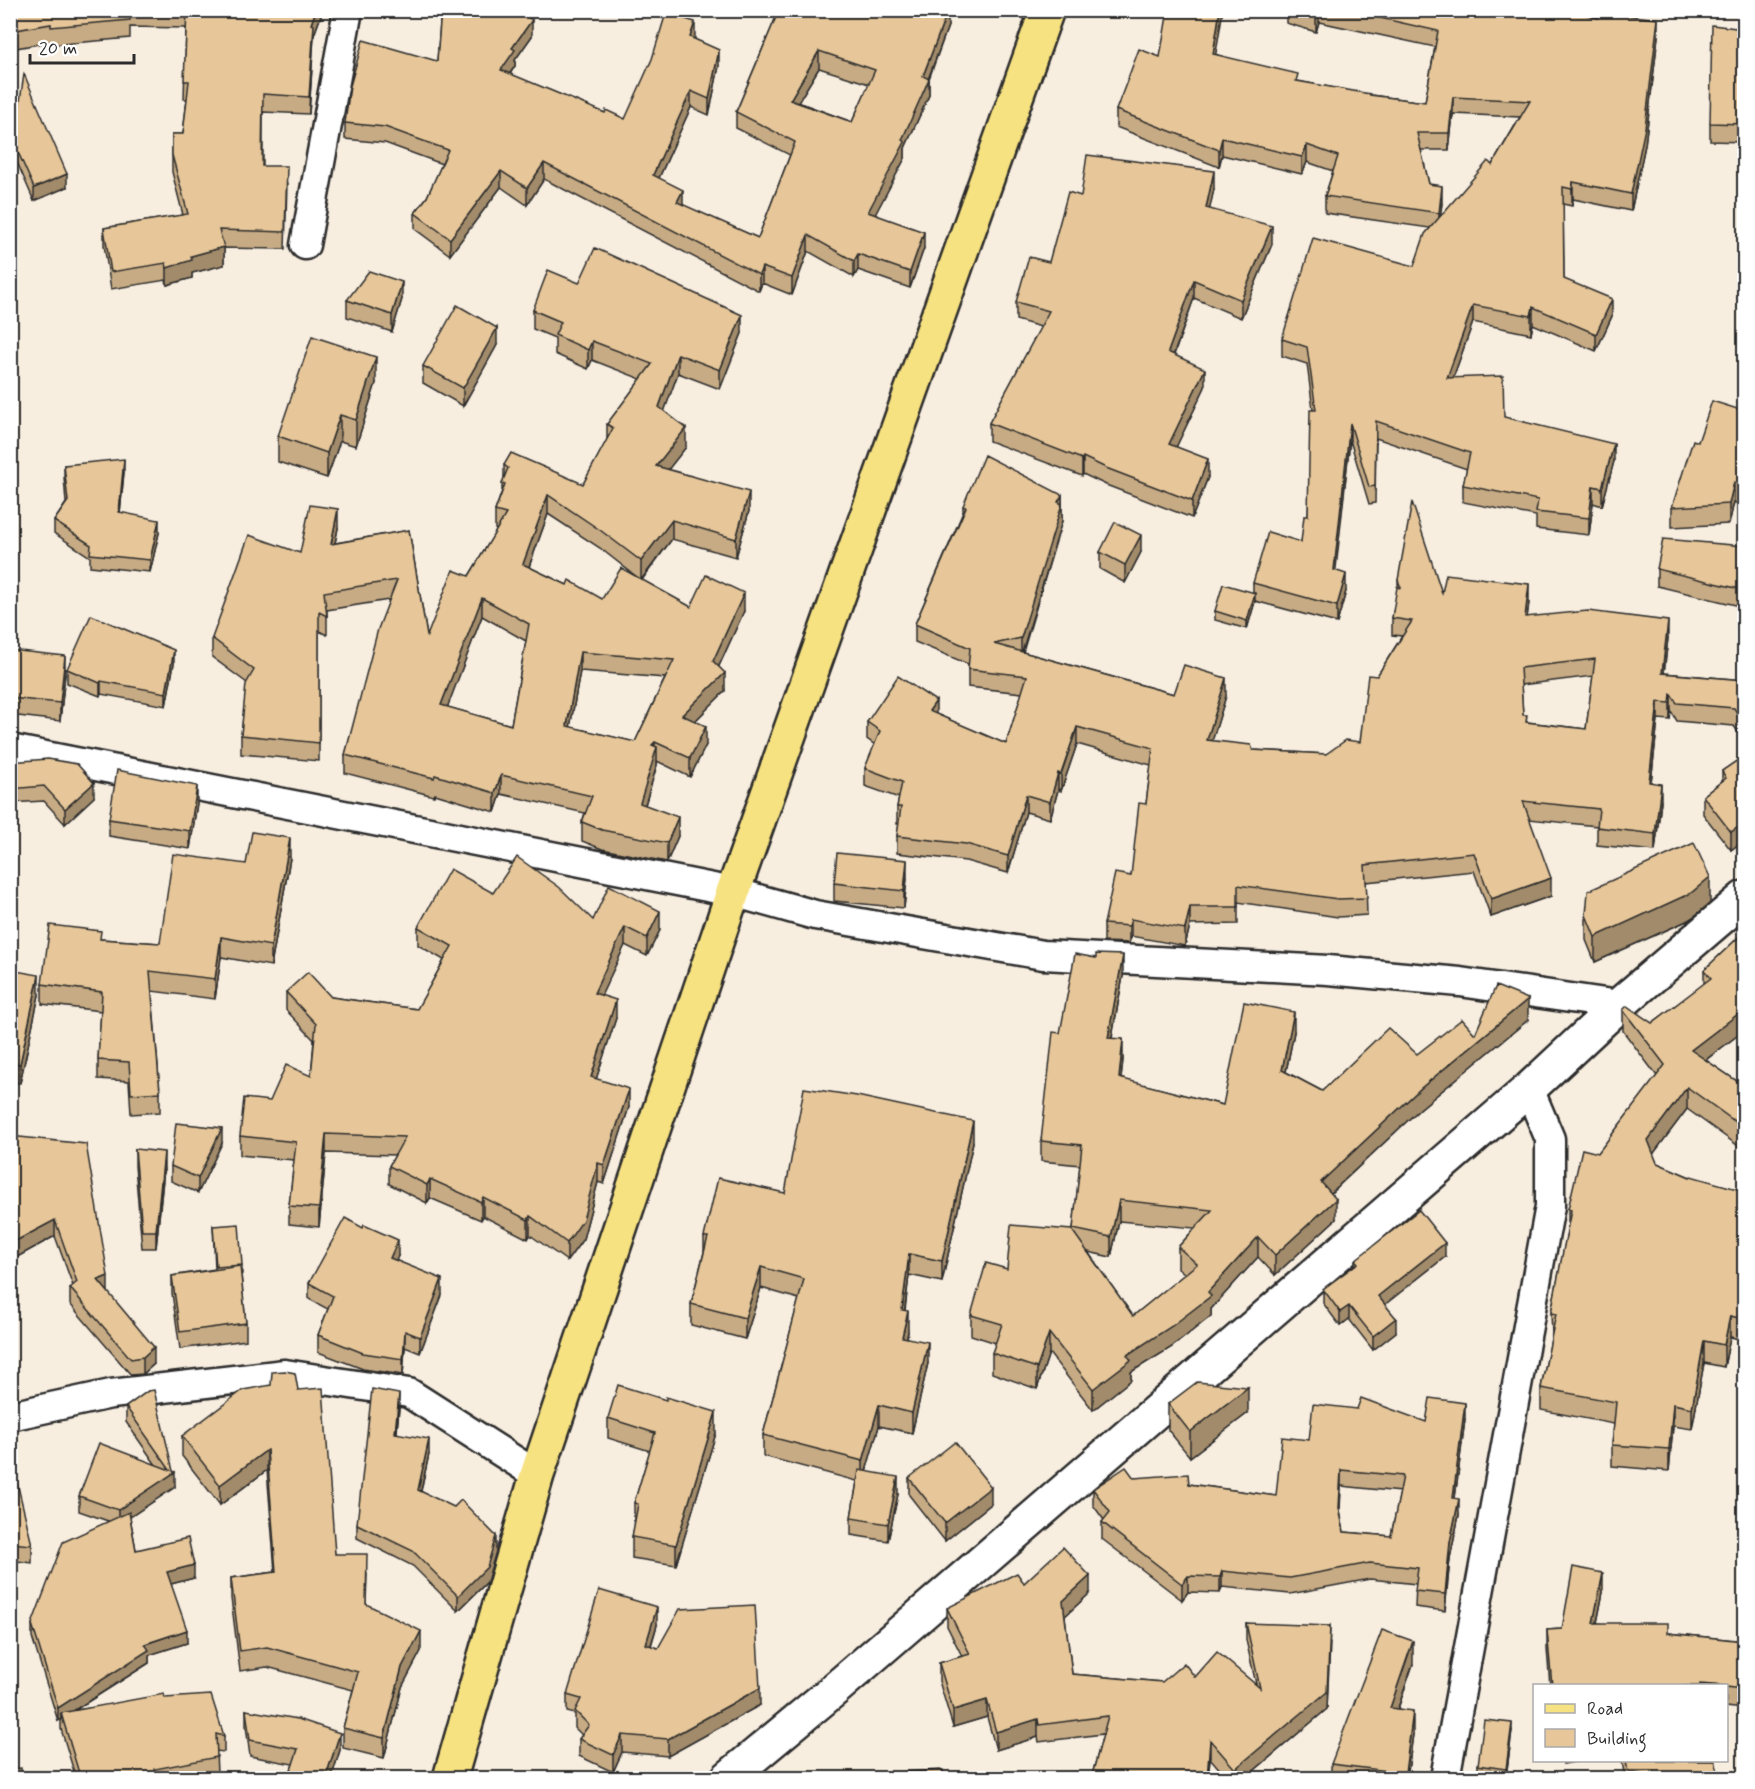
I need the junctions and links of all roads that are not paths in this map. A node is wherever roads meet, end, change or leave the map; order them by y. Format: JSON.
{"nodes":[{"id":1,"x":348,"y":10,"type":"edge"},
{"id":2,"x":1047,"y":10,"type":"edge"},
{"id":3,"x":305,"y":245,"type":"dead end"},
{"id":4,"x":10,"y":749,"type":"edge"},
{"id":5,"x":733,"y":892,"type":"junction"},
{"id":6,"x":1744,"y":898,"type":"edge"},
{"id":7,"x":1619,"y":1005,"type":"junction"},
{"id":8,"x":1529,"y":1089,"type":"junction"},
{"id":9,"x":10,"y":1416,"type":"edge"},
{"id":10,"x":537,"y":1475,"type":"junction"},
{"id":11,"x":450,"y":1779,"type":"edge"},
{"id":12,"x":728,"y":1779,"type":"edge"},
{"id":13,"x":1445,"y":1779,"type":"edge"}],
"edges":[{"from":1,"to":3,"type":"street"},
{"from":2,"to":5,"type":"main road"},
{"from":4,"to":5,"type":"street"},
{"from":5,"to":7,"type":"street"},
{"from":5,"to":10,"type":"main road"},
{"from":6,"to":7,"type":"main road"},
{"from":7,"to":8,"type":"main road"},
{"from":8,"to":12,"type":"main road"},
{"from":8,"to":13,"type":"street"},
{"from":9,"to":10,"type":"street"},
{"from":10,"to":11,"type":"main road"}]}
